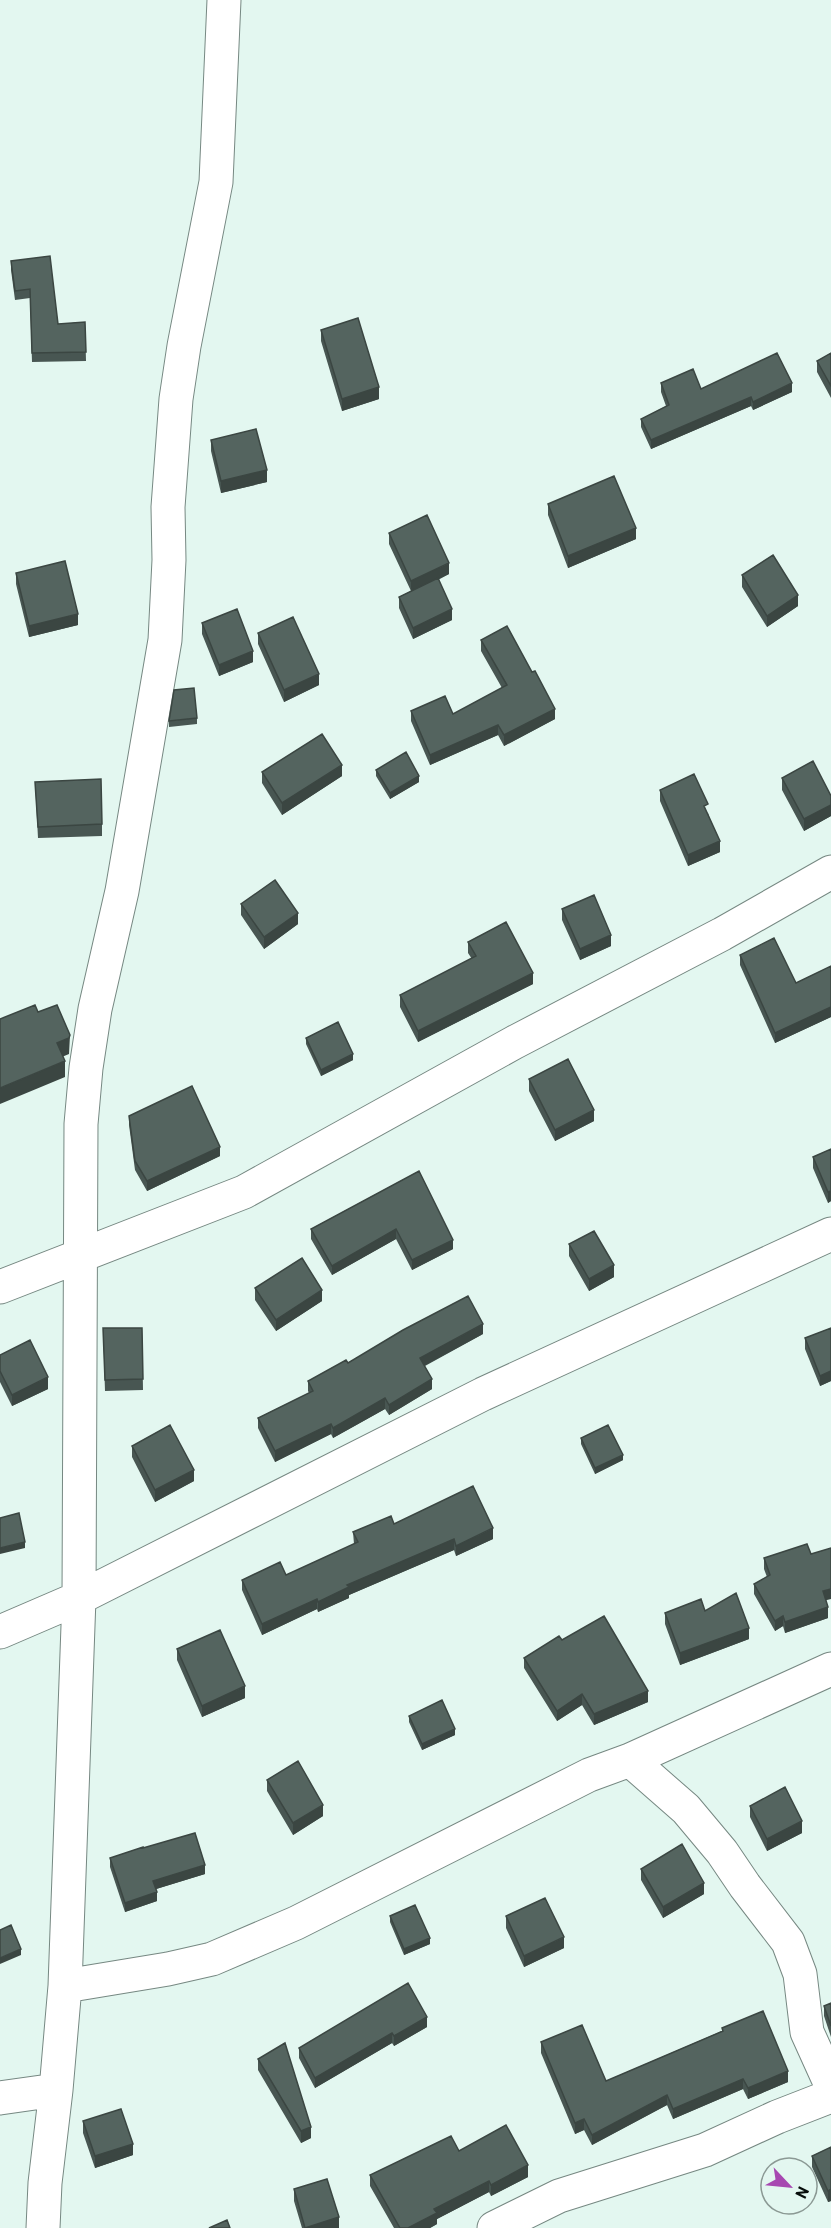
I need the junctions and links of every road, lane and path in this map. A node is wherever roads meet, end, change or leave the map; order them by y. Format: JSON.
{"nodes":[{"id":1,"x":224,"y":0,"type":"edge"},
{"id":2,"x":831,"y":872,"type":"edge"},
{"id":3,"x":831,"y":1234,"type":"edge"},
{"id":4,"x":79,"y":1255,"type":"junction"},
{"id":5,"x":0,"y":1287,"type":"edge"},
{"id":6,"x":79,"y":1598,"type":"junction"},
{"id":7,"x":0,"y":1632,"type":"edge"},
{"id":8,"x":831,"y":1669,"type":"edge"},
{"id":9,"x":630,"y":1760,"type":"junction"},
{"id":10,"x":65,"y":1986,"type":"junction"},
{"id":11,"x":831,"y":2085,"type":"edge"},
{"id":12,"x":56,"y":2090,"type":"junction"},
{"id":13,"x":831,"y":2096,"type":"edge"},
{"id":14,"x":0,"y":2098,"type":"edge"},
{"id":15,"x":43,"y":2228,"type":"edge"},
{"id":16,"x":494,"y":2228,"type":"edge"}],
"edges":[{"from":1,"to":4,"type":"street"},
{"from":2,"to":4,"type":"street"},
{"from":3,"to":6,"type":"street"},
{"from":4,"to":5,"type":"street"},
{"from":4,"to":6,"type":"street"},
{"from":6,"to":7,"type":"street"},
{"from":6,"to":10,"type":"street"},
{"from":8,"to":9,"type":"street"},
{"from":9,"to":10,"type":"street"},
{"from":9,"to":11,"type":"street"},
{"from":10,"to":12,"type":"street"},
{"from":12,"to":14,"type":"street"},
{"from":12,"to":15,"type":"street"},
{"from":13,"to":16,"type":"street"}]}
